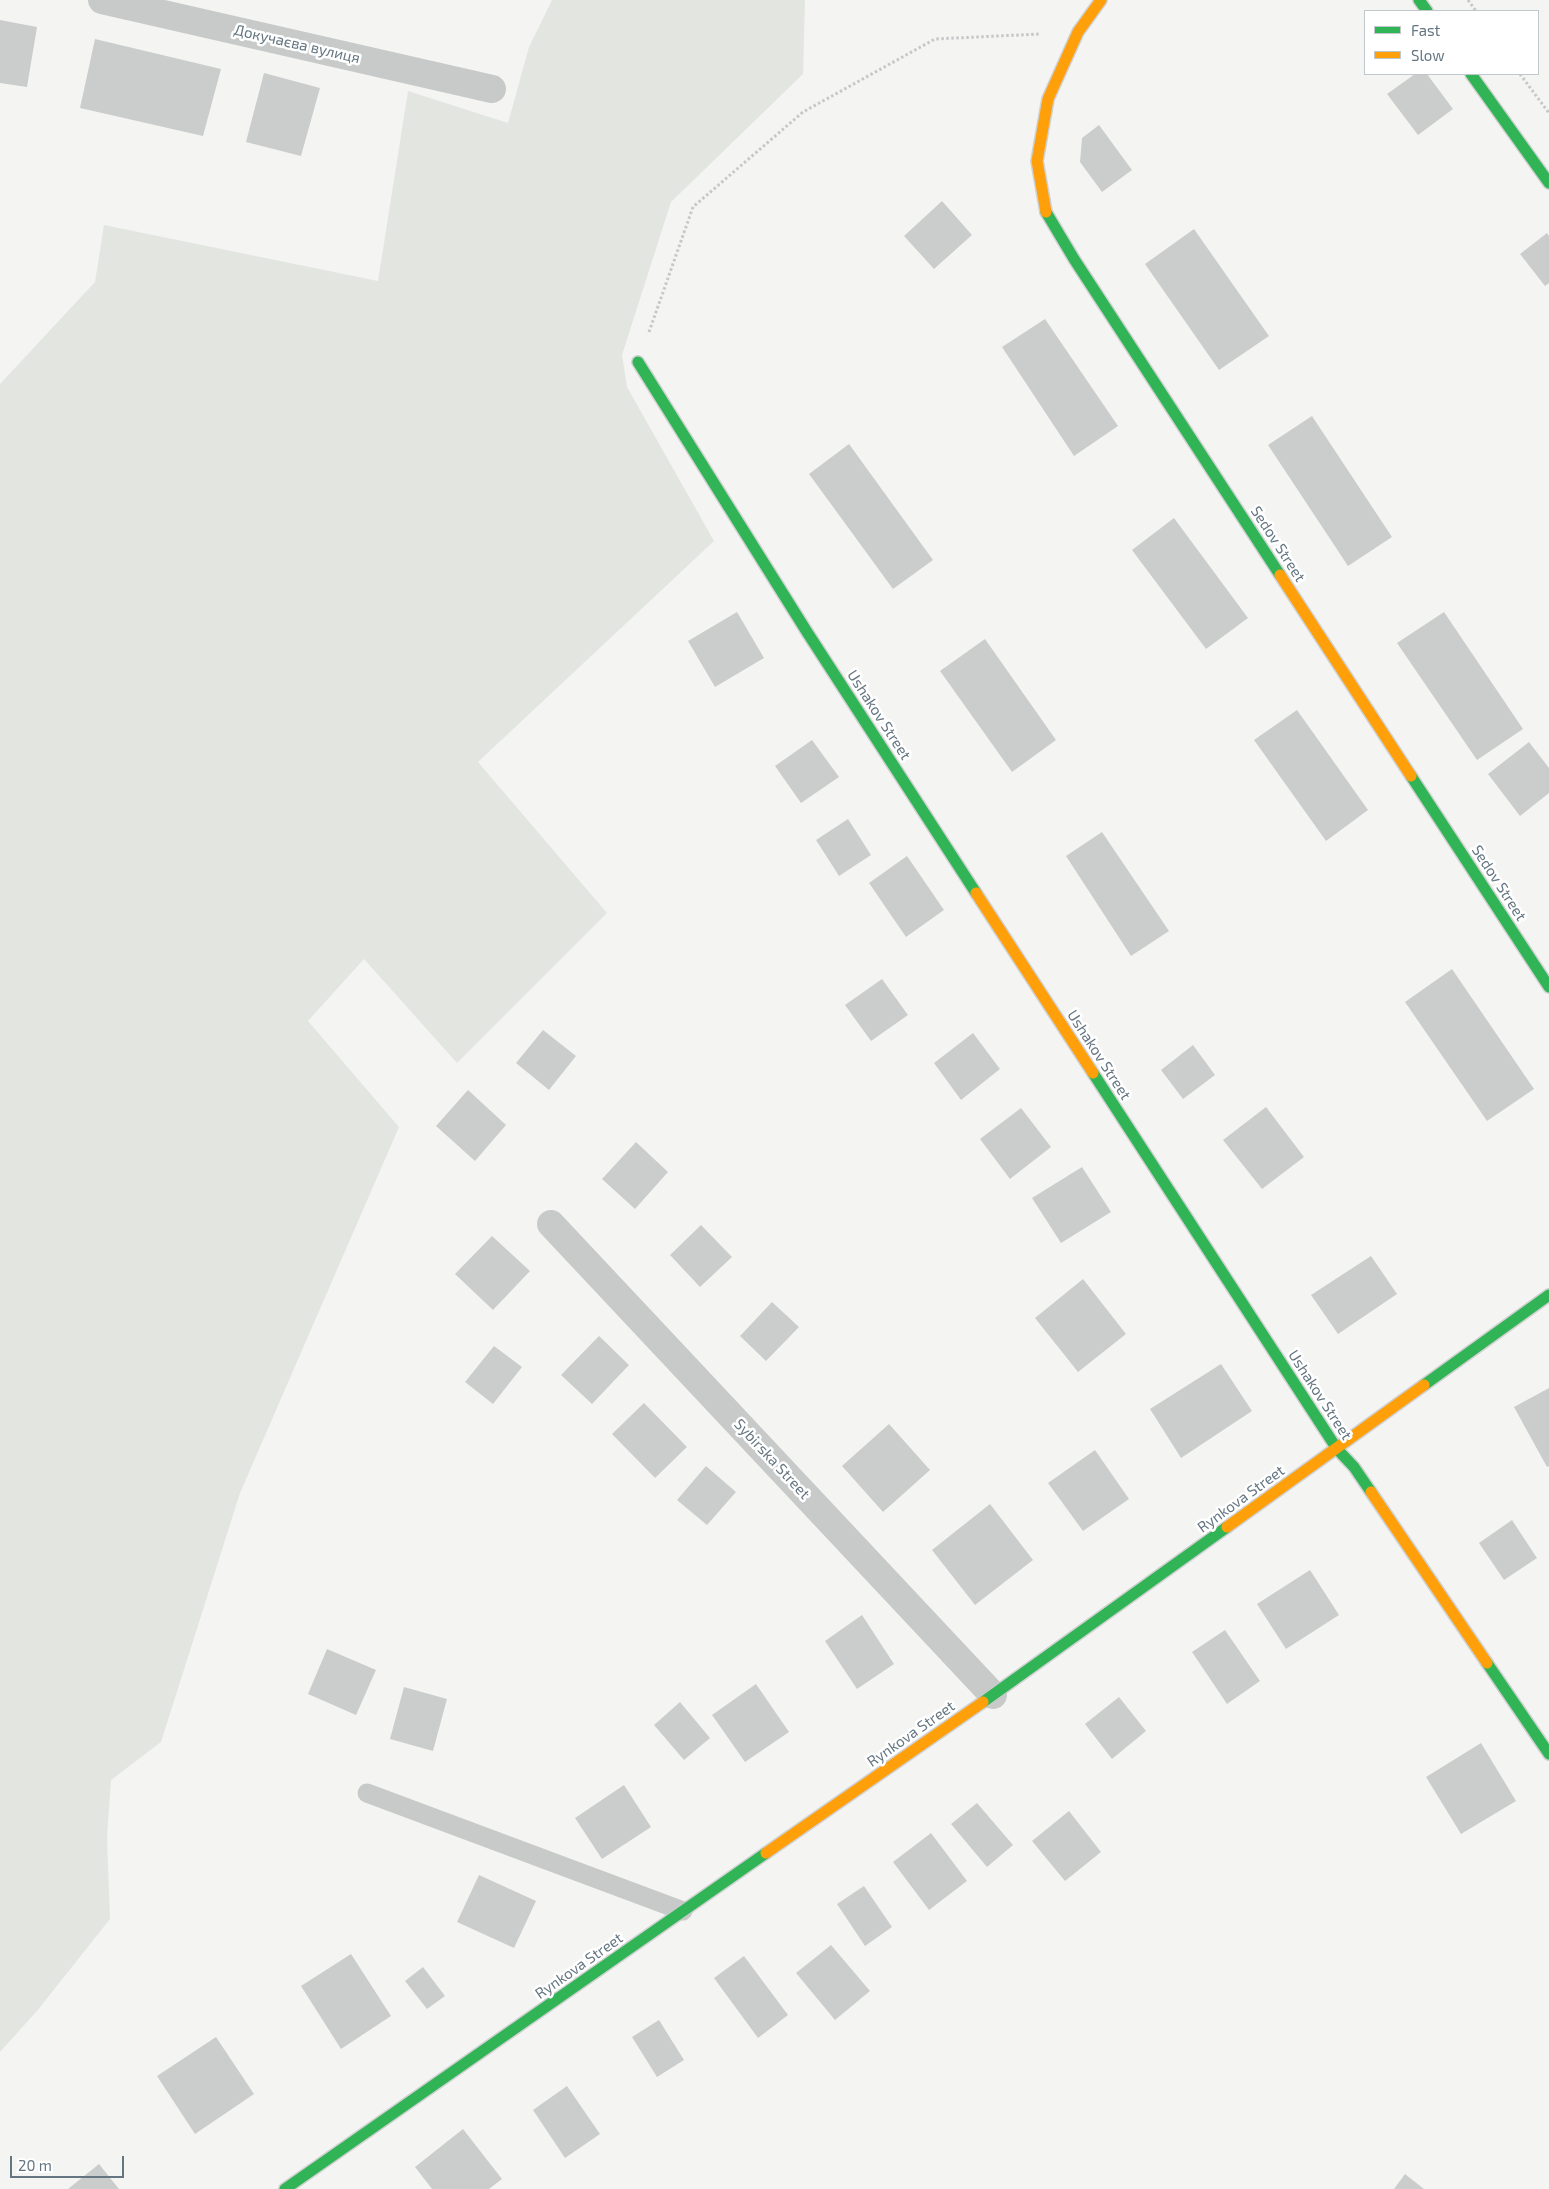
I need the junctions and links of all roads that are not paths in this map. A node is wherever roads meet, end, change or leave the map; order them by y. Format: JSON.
{"nodes":[{"id":1,"x":102,"y":0,"type":"edge"},
{"id":2,"x":1101,"y":0,"type":"edge"},
{"id":3,"x":1472,"y":75,"type":"edge"},
{"id":4,"x":492,"y":89,"type":"dead end"},
{"id":5,"x":1549,"y":183,"type":"edge"},
{"id":6,"x":638,"y":362,"type":"road end"},
{"id":7,"x":1549,"y":987,"type":"edge"},
{"id":8,"x":551,"y":1224,"type":"dead end"},
{"id":9,"x":1549,"y":1296,"type":"edge"},
{"id":10,"x":1337,"y":1449,"type":"junction"},
{"id":11,"x":993,"y":1695,"type":"junction"},
{"id":12,"x":1549,"y":1754,"type":"edge"},
{"id":13,"x":367,"y":1793,"type":"dead end"},
{"id":14,"x":683,"y":1911,"type":"junction"},
{"id":15,"x":285,"y":2189,"type":"edge"}],
"edges":[{"from":1,"to":4,"type":"street","name":"Докучаєва вулиця"},
{"from":2,"to":7,"type":"street","name":"Sedov Street"},
{"from":3,"to":5,"type":"street"},
{"from":6,"to":10,"type":"street","name":"Ushakov Street"},
{"from":8,"to":11,"type":"street","name":"Sybirska Street"},
{"from":9,"to":10,"type":"street","name":"Rynkova Street"},
{"from":10,"to":11,"type":"street","name":"Rynkova Street"},
{"from":10,"to":12,"type":"street","name":"Ushakov Street"},
{"from":11,"to":14,"type":"street","name":"Rynkova Street"},
{"from":13,"to":14,"type":"lane"},
{"from":14,"to":15,"type":"street","name":"Rynkova Street"}]}
